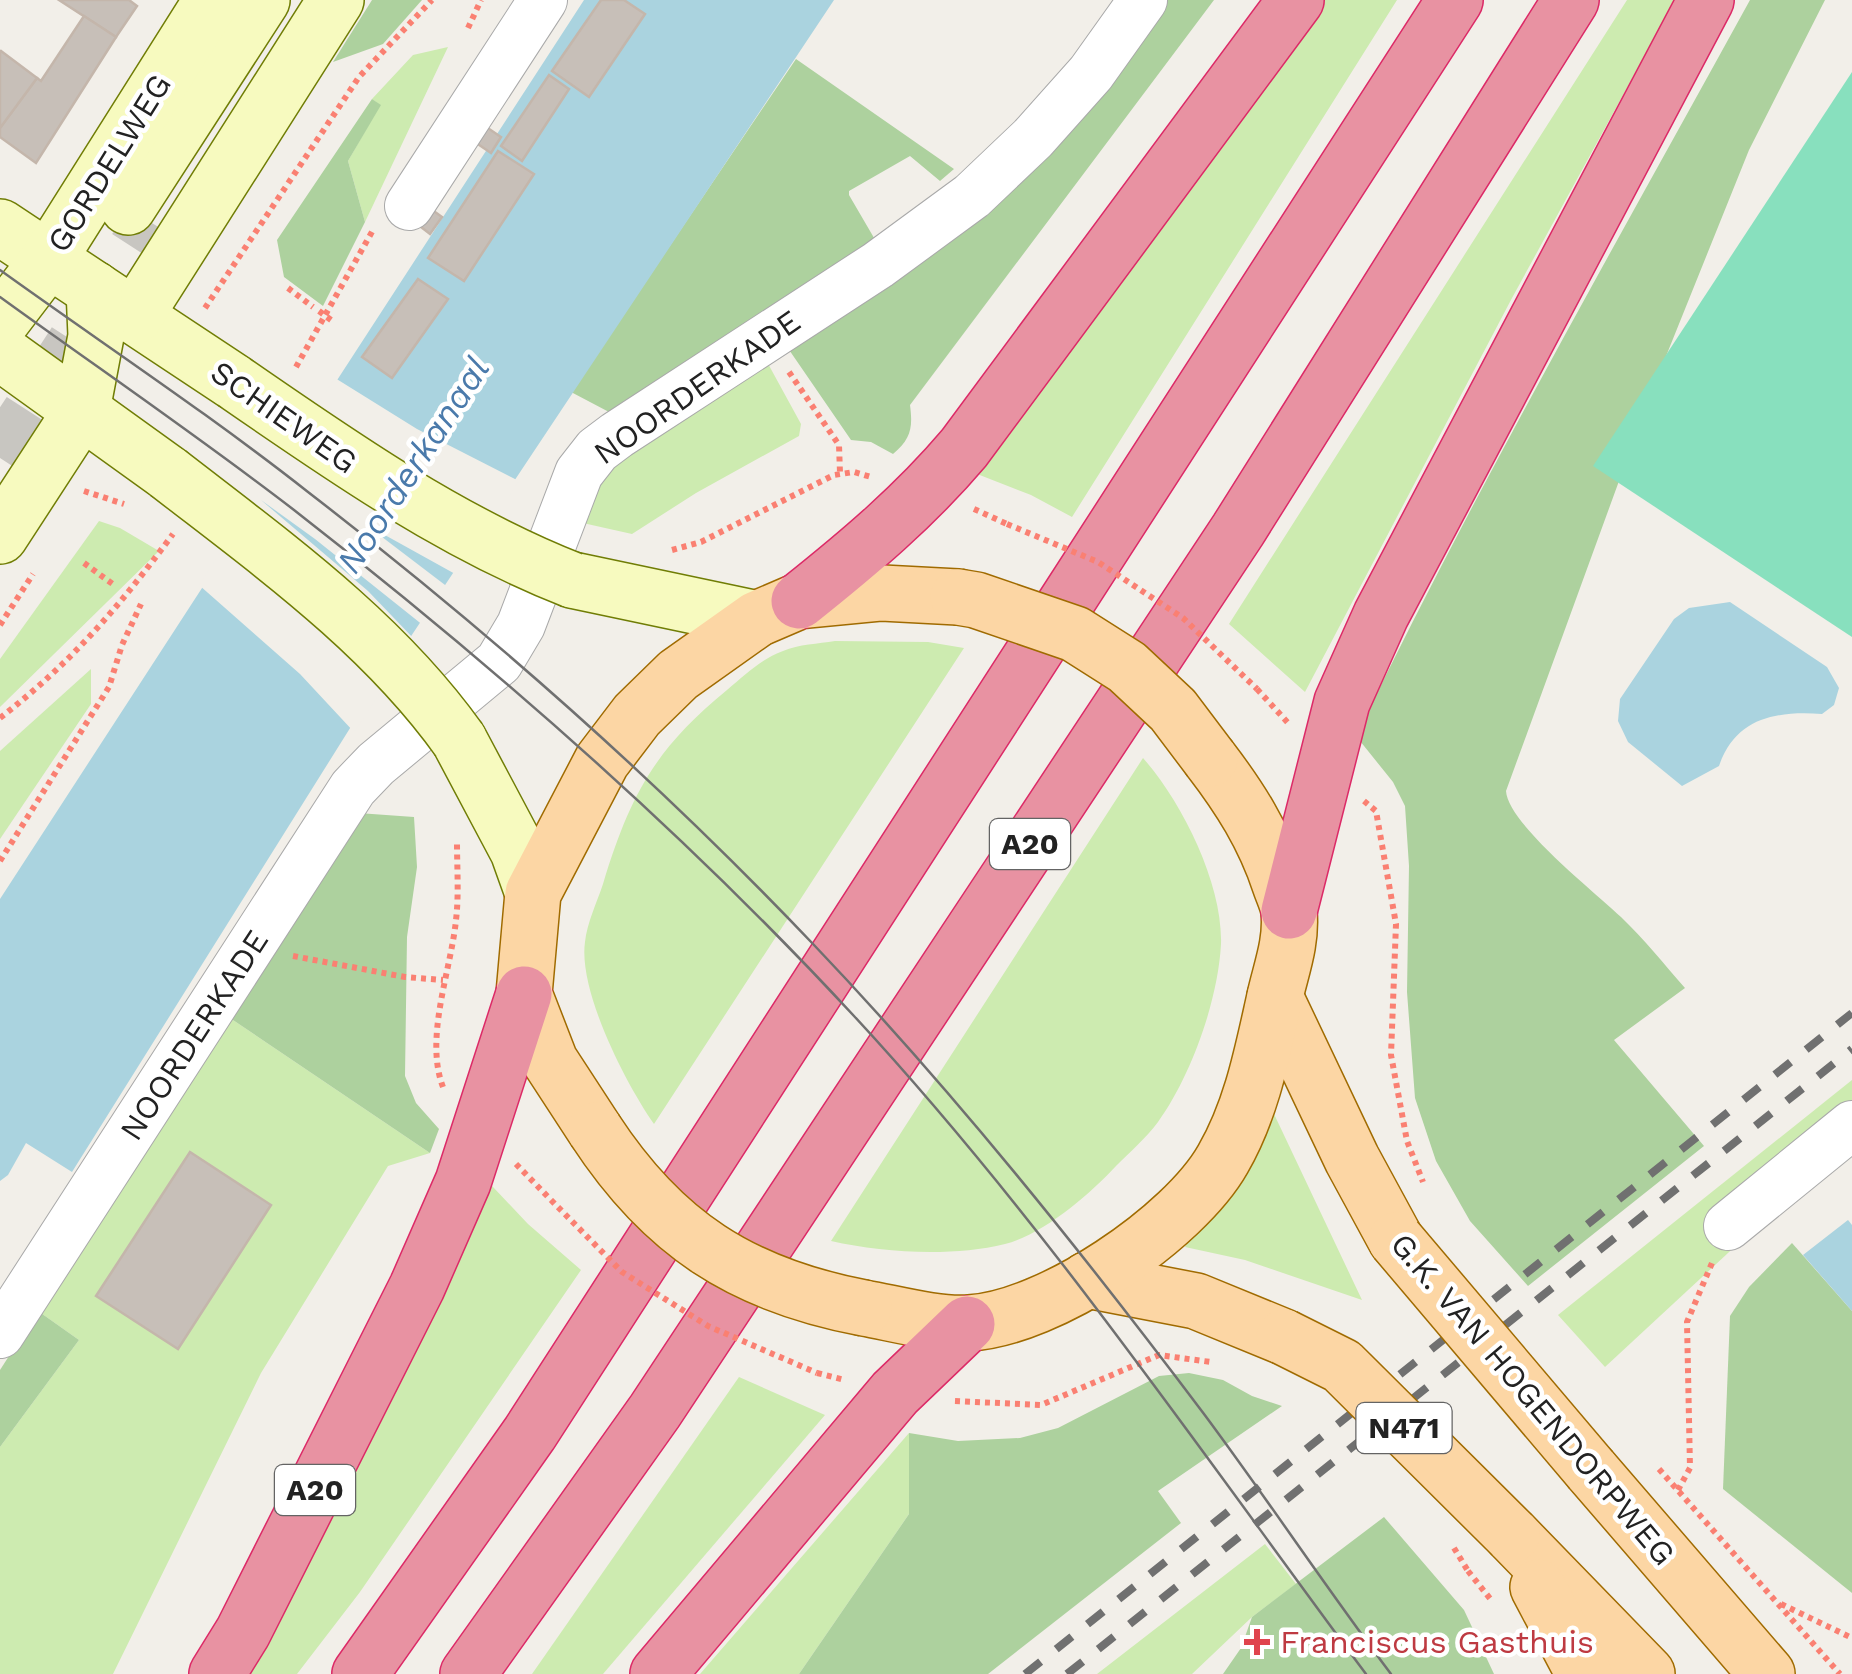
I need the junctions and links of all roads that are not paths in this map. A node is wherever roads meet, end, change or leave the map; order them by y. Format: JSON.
{"nodes":[{"id":1,"x":212,"y":0,"type":"edge"},
{"id":2,"x":262,"y":0,"type":"edge"},
{"id":3,"x":297,"y":0,"type":"edge"},
{"id":4,"x":336,"y":0,"type":"edge"},
{"id":5,"x":543,"y":0,"type":"edge"},
{"id":6,"x":1143,"y":0,"type":"edge"},
{"id":7,"x":1296,"y":0,"type":"edge"},
{"id":8,"x":1455,"y":0,"type":"edge"},
{"id":9,"x":1572,"y":0,"type":"edge"},
{"id":10,"x":1706,"y":0,"type":"edge"},
{"id":11,"x":409,"y":206,"type":"dead end"},
{"id":12,"x":0,"y":226,"type":"edge"},
{"id":13,"x":48,"y":260,"type":"junction"},
{"id":14,"x":114,"y":302,"type":"junction"},
{"id":15,"x":0,"y":323,"type":"edge"},
{"id":16,"x":0,"y":352,"type":"edge"},
{"id":17,"x":82,"y":410,"type":"junction"},
{"id":18,"x":0,"y":536,"type":"edge"},
{"id":19,"x":778,"y":610,"type":"junction"},
{"id":20,"x":533,"y":893,"type":"junction"},
{"id":21,"x":1289,"y":911,"type":"junction"},
{"id":22,"x":524,"y":994,"type":"junction"},
{"id":23,"x":1275,"y":997,"type":"junction"},
{"id":24,"x":1852,"y":1125,"type":"edge"},
{"id":25,"x":1728,"y":1226,"type":"road end"},
{"id":26,"x":1088,"y":1280,"type":"junction"},
{"id":27,"x":967,"y":1324,"type":"junction"},
{"id":28,"x":0,"y":1334,"type":"edge"},
{"id":29,"x":1512,"y":1535,"type":"junction"},
{"id":30,"x":217,"y":1674,"type":"edge"},
{"id":31,"x":360,"y":1674,"type":"edge"},
{"id":32,"x":468,"y":1674,"type":"edge"},
{"id":33,"x":658,"y":1674,"type":"edge"},
{"id":34,"x":1584,"y":1674,"type":"edge"},
{"id":35,"x":1647,"y":1674,"type":"edge"},
{"id":36,"x":1767,"y":1674,"type":"edge"}],
"edges":[{"from":1,"to":13,"type":"main road","name":"GORDELWEG"},
{"from":2,"to":3,"type":"main road","name":"GORDELWEG"},
{"from":4,"to":14,"type":"main road"},
{"from":5,"to":11,"type":"street"},
{"from":6,"to":28,"type":"street","name":"NOORDERKADE"},
{"from":7,"to":19,"type":"highway"},
{"from":8,"to":31,"type":"highway"},
{"from":9,"to":32,"type":"highway","number":"A20"},
{"from":10,"to":21,"type":"highway"},
{"from":12,"to":13,"type":"main road","name":"SCHIEWEG"},
{"from":13,"to":14,"type":"main road","name":"SCHIEWEG"},
{"from":13,"to":15,"type":"main road","name":"GORDELWEG"},
{"from":14,"to":17,"type":"main road","name":"GORDELWEG"},
{"from":14,"to":19,"type":"main road","name":"SCHIEWEG","bridge":true},
{"from":16,"to":17,"type":"main road"},
{"from":17,"to":18,"type":"main road","name":"GORDELWEG"},
{"from":17,"to":20,"type":"main road","bridge":true},
{"from":19,"to":20,"type":"main road"},
{"from":19,"to":21,"type":"main road","bridge":true},
{"from":20,"to":22,"type":"main road"},
{"from":21,"to":23,"type":"main road"},
{"from":22,"to":27,"type":"main road","bridge":true},
{"from":22,"to":30,"type":"highway","number":"A20"},
{"from":23,"to":26,"type":"main road"},
{"from":23,"to":36,"type":"main road","name":"G.K. VAN HOGENDORPWEG","bridge":true},
{"from":24,"to":25,"type":"street"},
{"from":26,"to":27,"type":"main road"},
{"from":26,"to":29,"type":"main road","number":"N471","bridge":true},
{"from":27,"to":33,"type":"highway"},
{"from":29,"to":34,"type":"main road"},
{"from":29,"to":35,"type":"main road","number":"N471"}]}
